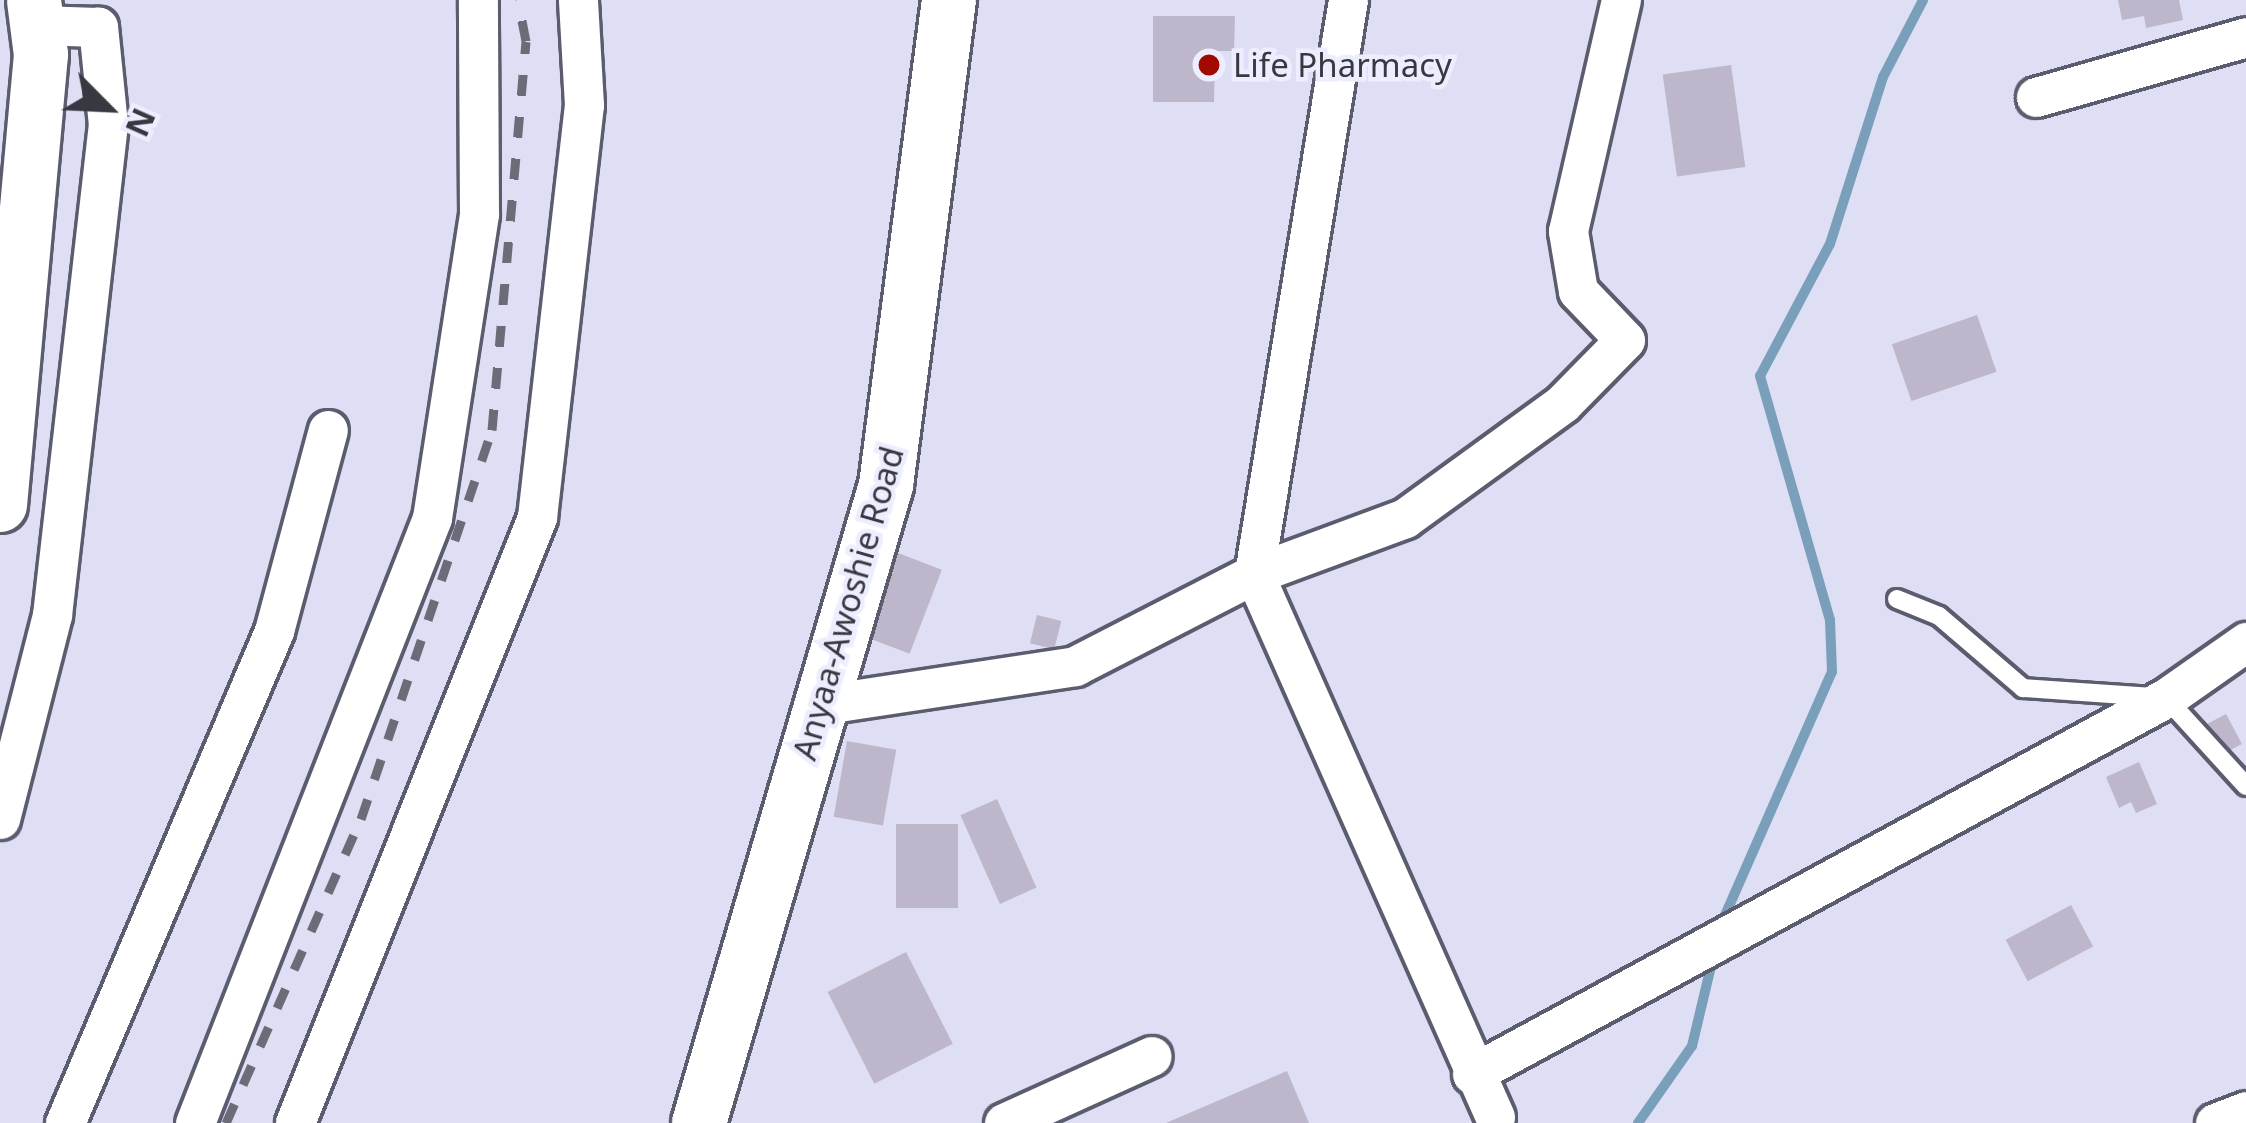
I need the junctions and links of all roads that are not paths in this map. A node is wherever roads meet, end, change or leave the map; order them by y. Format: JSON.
{"nodes":[{"id":1,"x":478,"y":0,"type":"edge"},
{"id":2,"x":578,"y":0,"type":"edge"},
{"id":3,"x":949,"y":0,"type":"edge"},
{"id":4,"x":1348,"y":0,"type":"edge"},
{"id":5,"x":1621,"y":0,"type":"edge"},
{"id":6,"x":35,"y":12,"type":"edge"},
{"id":7,"x":2246,"y":37,"type":"edge"},
{"id":8,"x":2036,"y":97,"type":"dead end"},
{"id":9,"x":328,"y":430,"type":"dead end"},
{"id":10,"x":0,"y":505,"type":"edge"},
{"id":11,"x":1254,"y":574,"type":"junction"},
{"id":12,"x":1897,"y":599,"type":"dead end"},
{"id":13,"x":2246,"y":642,"type":"edge"},
{"id":14,"x":2166,"y":698,"type":"junction"},
{"id":15,"x":818,"y":705,"type":"junction"},
{"id":16,"x":2246,"y":786,"type":"edge"},
{"id":17,"x":0,"y":819,"type":"edge"},
{"id":18,"x":1152,"y":1056,"type":"dead end"},
{"id":19,"x":1472,"y":1074,"type":"junction"},
{"id":20,"x":2246,"y":1111,"type":"edge"},
{"id":21,"x":1495,"y":1117,"type":"dead end"},
{"id":22,"x":65,"y":1123,"type":"edge"},
{"id":23,"x":195,"y":1123,"type":"edge"},
{"id":24,"x":295,"y":1123,"type":"edge"},
{"id":25,"x":699,"y":1123,"type":"edge"},
{"id":26,"x":1004,"y":1123,"type":"edge"},
{"id":27,"x":2215,"y":1123,"type":"edge"}],
"edges":[{"from":1,"to":23,"type":"street"},
{"from":2,"to":24,"type":"street"},
{"from":3,"to":15,"type":"street","name":"Anyaa-Awoshie Road"},
{"from":4,"to":11,"type":"street"},
{"from":5,"to":11,"type":"street"},
{"from":6,"to":10,"type":"street"},
{"from":6,"to":17,"type":"street"},
{"from":7,"to":8,"type":"street"},
{"from":9,"to":22,"type":"street"},
{"from":11,"to":15,"type":"street"},
{"from":11,"to":19,"type":"street"},
{"from":12,"to":14,"type":"lane"},
{"from":13,"to":14,"type":"street"},
{"from":14,"to":16,"type":"lane"},
{"from":14,"to":19,"type":"street"},
{"from":15,"to":25,"type":"street","name":"Anyaa-Awoshie Road"},
{"from":18,"to":26,"type":"street"},
{"from":19,"to":21,"type":"street"},
{"from":20,"to":27,"type":"street"}]}
